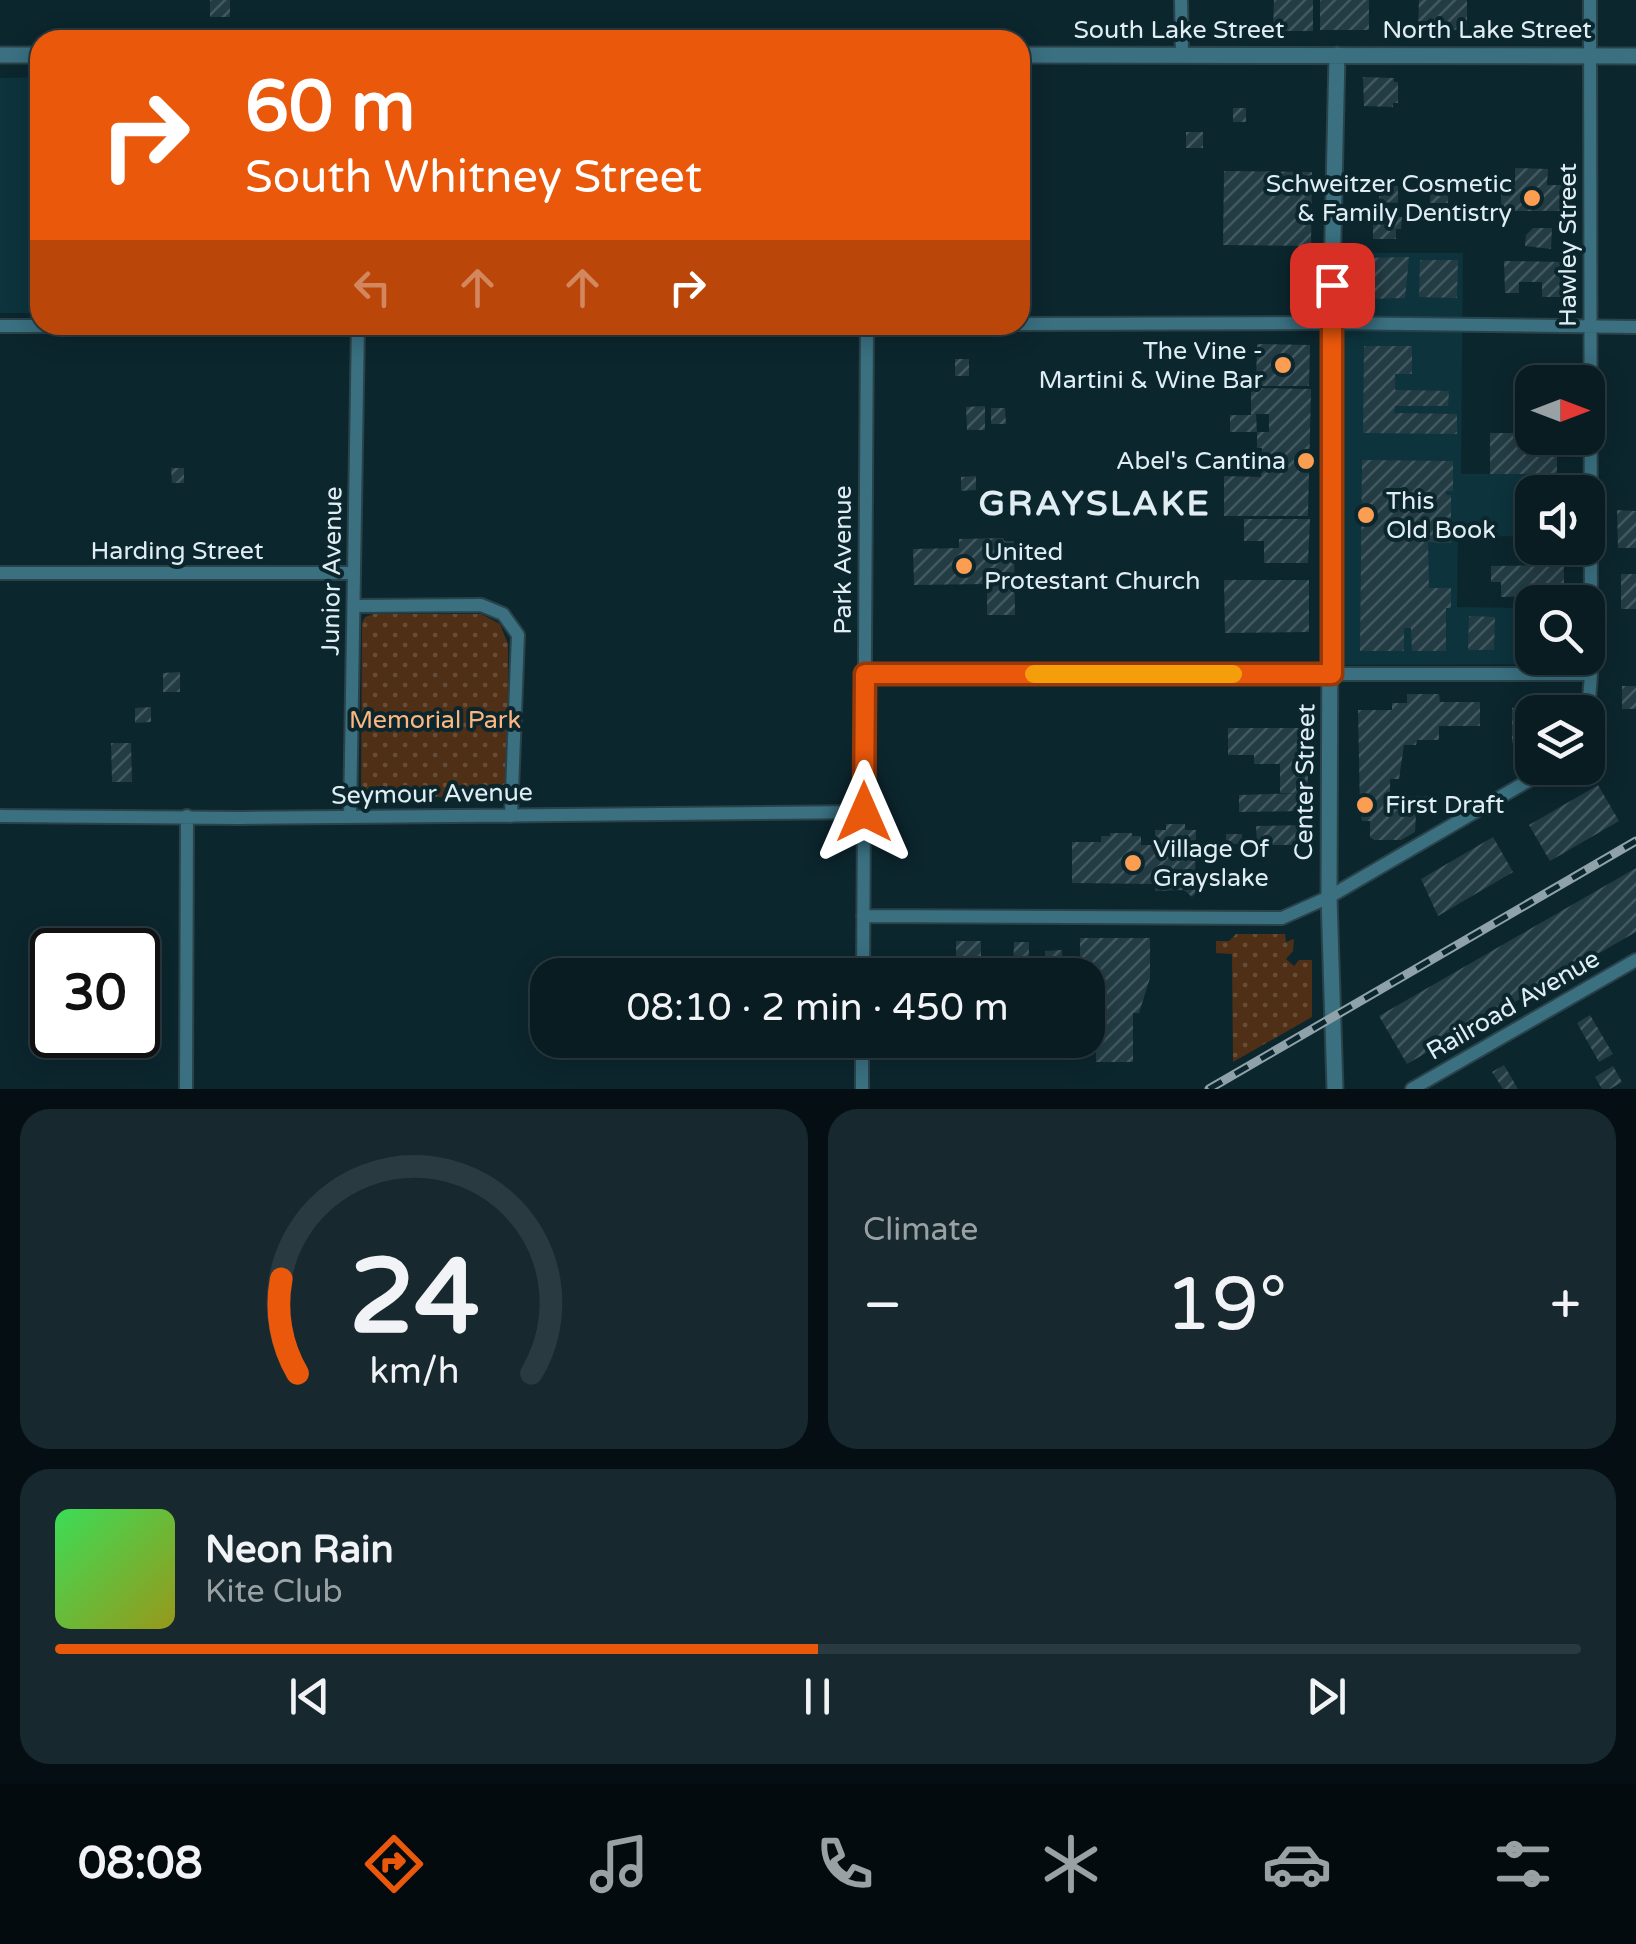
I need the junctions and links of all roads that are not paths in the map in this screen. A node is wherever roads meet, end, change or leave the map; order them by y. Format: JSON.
{"nodes":[{"id":1,"x":1181,"y":0,"type":"edge"},
{"id":2,"x":1590,"y":0,"type":"edge"},
{"id":3,"x":0,"y":55,"type":"edge"},
{"id":4,"x":30,"y":55,"type":"edge"},
{"id":5,"x":1030,"y":55,"type":"edge"},
{"id":6,"x":1182,"y":55,"type":"junction"},
{"id":7,"x":1337,"y":55,"type":"junction"},
{"id":8,"x":1590,"y":56,"type":"junction"},
{"id":9,"x":1636,"y":56,"type":"edge"},
{"id":10,"x":1332,"y":323,"type":"junction"},
{"id":11,"x":1030,"y":324,"type":"edge"},
{"id":12,"x":0,"y":326,"type":"edge"},
{"id":13,"x":30,"y":326,"type":"edge"},
{"id":14,"x":1591,"y":328,"type":"junction"},
{"id":15,"x":1636,"y":328,"type":"edge"},
{"id":16,"x":358,"y":335,"type":"edge"},
{"id":17,"x":867,"y":335,"type":"edge"},
{"id":18,"x":354,"y":573,"type":"junction"},
{"id":19,"x":0,"y":574,"type":"edge"},
{"id":20,"x":1591,"y":585,"type":"edge"},
{"id":21,"x":354,"y":606,"type":"junction"},
{"id":22,"x":865,"y":674,"type":"junction"},
{"id":23,"x":1332,"y":674,"type":"junction"},
{"id":24,"x":1515,"y":674,"type":"edge"},
{"id":25,"x":1521,"y":785,"type":"edge"},
{"id":26,"x":864,"y":812,"type":"junction"},
{"id":27,"x":0,"y":816,"type":"edge"},
{"id":28,"x":187,"y":816,"type":"junction"},
{"id":29,"x":511,"y":816,"type":"junction"},
{"id":30,"x":350,"y":817,"type":"junction"},
{"id":31,"x":1329,"y":896,"type":"junction"},
{"id":32,"x":863,"y":916,"type":"junction"},
{"id":33,"x":862,"y":958,"type":"edge"},
{"id":34,"x":1636,"y":960,"type":"edge"},
{"id":35,"x":862,"y":1058,"type":"edge"},
{"id":36,"x":186,"y":1089,"type":"edge"},
{"id":37,"x":862,"y":1089,"type":"edge"},
{"id":38,"x":1335,"y":1089,"type":"edge"},
{"id":39,"x":1412,"y":1089,"type":"edge"}],
"edges":[{"from":1,"to":6,"type":"street"},
{"from":2,"to":8,"type":"street","name":"Hawley Street"},
{"from":3,"to":4,"type":"street"},
{"from":5,"to":6,"type":"street","name":"South Lake Street"},
{"from":6,"to":7,"type":"street","name":"South Lake Street"},
{"from":7,"to":8,"type":"street","name":"North Lake Street"},
{"from":7,"to":10,"type":"street","name":"Center Street"},
{"from":8,"to":9,"type":"street","name":"North Lake Street"},
{"from":8,"to":14,"type":"street","name":"Hawley Street"},
{"from":10,"to":11,"type":"street"},
{"from":10,"to":14,"type":"street"},
{"from":10,"to":23,"type":"street","name":"Center Street"},
{"from":12,"to":13,"type":"street"},
{"from":14,"to":15,"type":"street"},
{"from":14,"to":20,"type":"street","name":"Hawley Street"},
{"from":16,"to":18,"type":"street","name":"Junior Avenue"},
{"from":17,"to":22,"type":"street","name":"Park Avenue"},
{"from":18,"to":19,"type":"street","name":"Harding Street"},
{"from":18,"to":21,"type":"street","name":"Junior Avenue"},
{"from":21,"to":29,"type":"street"},
{"from":21,"to":30,"type":"street","name":"Junior Avenue"},
{"from":22,"to":23,"type":"street"},
{"from":22,"to":26,"type":"street","name":"Park Avenue"},
{"from":23,"to":24,"type":"street"},
{"from":23,"to":31,"type":"street","name":"Center Street"},
{"from":25,"to":31,"type":"street"},
{"from":26,"to":29,"type":"street","name":"Seymour Avenue"},
{"from":26,"to":32,"type":"street","name":"Park Avenue"},
{"from":27,"to":28,"type":"street","name":"Seymour Avenue"},
{"from":28,"to":30,"type":"street","name":"Seymour Avenue"},
{"from":28,"to":36,"type":"street"},
{"from":29,"to":30,"type":"street","name":"Seymour Avenue"},
{"from":31,"to":32,"type":"street"},
{"from":31,"to":38,"type":"street","name":"Center Street"},
{"from":32,"to":33,"type":"street","name":"Park Avenue"},
{"from":34,"to":39,"type":"street","name":"Railroad Avenue"},
{"from":35,"to":37,"type":"street"}]}
